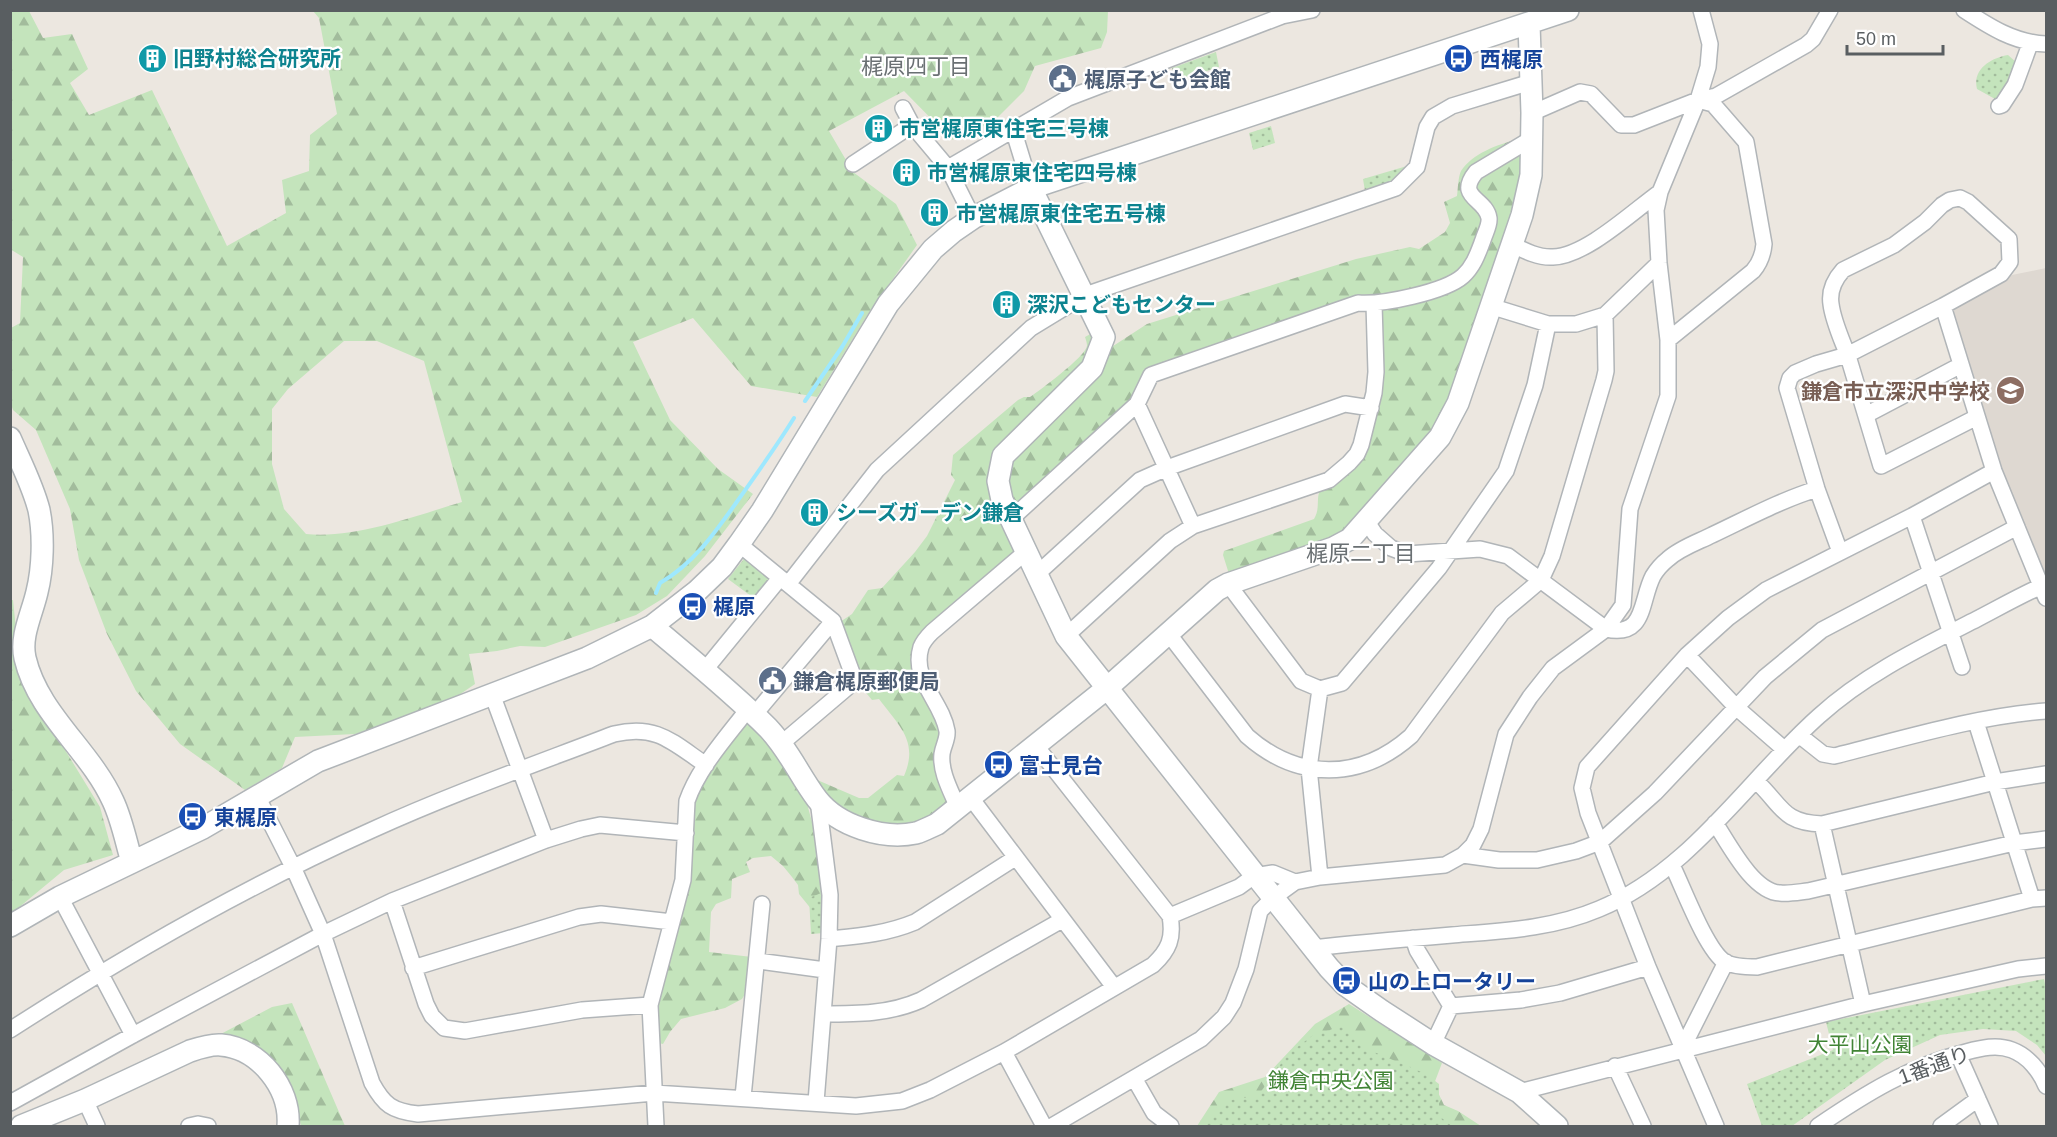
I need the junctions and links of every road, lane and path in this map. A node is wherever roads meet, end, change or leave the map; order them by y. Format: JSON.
{"nodes":[{"id":1,"x":1312,"y":10,"type":"edge"},
{"id":2,"x":1568,"y":10,"type":"edge"},
{"id":3,"x":1701,"y":10,"type":"edge"},
{"id":4,"x":1830,"y":10,"type":"edge"},
{"id":5,"x":1964,"y":10,"type":"edge"},
{"id":6,"x":1528,"y":17,"type":"edge"},
{"id":7,"x":2030,"y":44,"type":"junction"},
{"id":8,"x":2046,"y":44,"type":"edge"},
{"id":9,"x":1531,"y":82,"type":"junction"},
{"id":10,"x":1698,"y":100,"type":"junction"},
{"id":11,"x":1999,"y":106,"type":"dead end"},
{"id":12,"x":903,"y":108,"type":"dead end"},
{"id":13,"x":1532,"y":113,"type":"junction"},
{"id":14,"x":912,"y":125,"type":"junction"},
{"id":15,"x":1013,"y":129,"type":"junction"},
{"id":16,"x":1531,"y":139,"type":"junction"},
{"id":17,"x":853,"y":164,"type":"dead end"},
{"id":18,"x":948,"y":168,"type":"junction"},
{"id":19,"x":1031,"y":188,"type":"junction"},
{"id":20,"x":1660,"y":192,"type":"junction"},
{"id":21,"x":973,"y":218,"type":"junction"},
{"id":22,"x":1513,"y":245,"type":"junction"},
{"id":23,"x":1659,"y":263,"type":"junction"},
{"id":24,"x":1085,"y":295,"type":"junction"},
{"id":25,"x":1374,"y":304,"type":"junction"},
{"id":26,"x":1490,"y":306,"type":"junction"},
{"id":27,"x":1943,"y":306,"type":"junction"},
{"id":28,"x":1605,"y":315,"type":"junction"},
{"id":29,"x":1548,"y":324,"type":"junction"},
{"id":30,"x":1668,"y":340,"type":"junction"},
{"id":31,"x":1847,"y":355,"type":"junction"},
{"id":32,"x":1961,"y":364,"type":"junction"},
{"id":33,"x":1137,"y":404,"type":"junction"},
{"id":34,"x":1371,"y":408,"type":"junction"},
{"id":35,"x":1866,"y":415,"type":"junction"},
{"id":36,"x":1977,"y":417,"type":"junction"},
{"id":37,"x":10,"y":438,"type":"edge"},
{"id":38,"x":1167,"y":468,"type":"junction"},
{"id":39,"x":1994,"y":471,"type":"junction"},
{"id":40,"x":1817,"y":489,"type":"junction"},
{"id":41,"x":1912,"y":516,"type":"junction"},
{"id":42,"x":1011,"y":519,"type":"junction"},
{"id":43,"x":1367,"y":522,"type":"junction"},
{"id":44,"x":1193,"y":526,"type":"junction"},
{"id":45,"x":2017,"y":527,"type":"junction"},
{"id":46,"x":739,"y":543,"type":"junction"},
{"id":47,"x":1452,"y":549,"type":"junction"},
{"id":48,"x":1027,"y":551,"type":"junction"},
{"id":49,"x":1839,"y":552,"type":"junction"},
{"id":50,"x":1931,"y":573,"type":"junction"},
{"id":51,"x":1037,"y":574,"type":"junction"},
{"id":52,"x":1541,"y":580,"type":"junction"},
{"id":53,"x":784,"y":581,"type":"junction"},
{"id":54,"x":1228,"y":584,"type":"junction"},
{"id":55,"x":2045,"y":589,"type":"edge"},
{"id":56,"x":833,"y":621,"type":"junction"},
{"id":57,"x":652,"y":626,"type":"junction"},
{"id":58,"x":1606,"y":629,"type":"junction"},
{"id":59,"x":1951,"y":632,"type":"junction"},
{"id":60,"x":1168,"y":633,"type":"junction"},
{"id":61,"x":1066,"y":636,"type":"junction"},
{"id":62,"x":1687,"y":656,"type":"junction"},
{"id":63,"x":1962,"y":667,"type":"dead end"},
{"id":64,"x":704,"y":671,"type":"junction"},
{"id":65,"x":1106,"y":688,"type":"junction"},
{"id":66,"x":1320,"y":689,"type":"junction"},
{"id":67,"x":492,"y":694,"type":"junction"},
{"id":68,"x":1737,"y":708,"type":"junction"},
{"id":69,"x":2046,"y":711,"type":"edge"},
{"id":70,"x":751,"y":712,"type":"junction"},
{"id":71,"x":1976,"y":722,"type":"junction"},
{"id":72,"x":1799,"y":735,"type":"junction"},
{"id":73,"x":782,"y":744,"type":"junction"},
{"id":74,"x":1036,"y":746,"type":"junction"},
{"id":75,"x":1784,"y":749,"type":"junction"},
{"id":76,"x":706,"y":765,"type":"junction"},
{"id":77,"x":1309,"y":768,"type":"junction"},
{"id":78,"x":521,"y":770,"type":"junction"},
{"id":79,"x":2046,"y":774,"type":"edge"},
{"id":80,"x":1756,"y":781,"type":"junction"},
{"id":81,"x":1995,"y":782,"type":"junction"},
{"id":82,"x":257,"y":796,"type":"junction"},
{"id":83,"x":818,"y":800,"type":"junction"},
{"id":84,"x":964,"y":803,"type":"junction"},
{"id":85,"x":1715,"y":823,"type":"junction"},
{"id":86,"x":1822,"y":824,"type":"junction"},
{"id":87,"x":686,"y":833,"type":"junction"},
{"id":88,"x":2046,"y":839,"type":"edge"},
{"id":89,"x":546,"y":840,"type":"junction"},
{"id":90,"x":1600,"y":842,"type":"junction"},
{"id":91,"x":2014,"y":843,"type":"junction"},
{"id":92,"x":1463,"y":855,"type":"junction"},
{"id":93,"x":1016,"y":858,"type":"junction"},
{"id":94,"x":132,"y":862,"type":"junction"},
{"id":95,"x":1672,"y":865,"type":"junction"},
{"id":96,"x":293,"y":867,"type":"junction"},
{"id":97,"x":1254,"y":876,"type":"junction"},
{"id":98,"x":1320,"y":877,"type":"junction"},
{"id":99,"x":1295,"y":882,"type":"junction"},
{"id":100,"x":1835,"y":884,"type":"junction"},
{"id":101,"x":60,"y":897,"type":"junction"},
{"id":102,"x":1273,"y":898,"type":"junction"},
{"id":103,"x":1622,"y":898,"type":"junction"},
{"id":104,"x":2039,"y":899,"type":"edge"},
{"id":105,"x":392,"y":902,"type":"junction"},
{"id":106,"x":762,"y":904,"type":"dead end"},
{"id":107,"x":1170,"y":916,"type":"junction"},
{"id":108,"x":1062,"y":920,"type":"junction"},
{"id":109,"x":672,"y":922,"type":"junction"},
{"id":110,"x":10,"y":926,"type":"edge"},
{"id":111,"x":323,"y":934,"type":"junction"},
{"id":112,"x":1413,"y":938,"type":"junction"},
{"id":113,"x":829,"y":939,"type":"junction"},
{"id":114,"x":1849,"y":944,"type":"junction"},
{"id":115,"x":1312,"y":948,"type":"junction"},
{"id":116,"x":758,"y":962,"type":"junction"},
{"id":117,"x":1726,"y":962,"type":"junction"},
{"id":118,"x":2046,"y":966,"type":"edge"},
{"id":119,"x":1648,"y":967,"type":"junction"},
{"id":120,"x":413,"y":968,"type":"junction"},
{"id":121,"x":825,"y":970,"type":"junction"},
{"id":122,"x":100,"y":972,"type":"junction"},
{"id":123,"x":1114,"y":987,"type":"junction"},
{"id":124,"x":1863,"y":1004,"type":"junction"},
{"id":125,"x":650,"y":1005,"type":"junction"},
{"id":126,"x":1451,"y":1006,"type":"junction"},
{"id":127,"x":823,"y":1014,"type":"junction"},
{"id":128,"x":10,"y":1030,"type":"edge"},
{"id":129,"x":133,"y":1035,"type":"junction"},
{"id":130,"x":1433,"y":1044,"type":"junction"},
{"id":131,"x":1682,"y":1049,"type":"junction"},
{"id":132,"x":1004,"y":1052,"type":"junction"},
{"id":133,"x":1958,"y":1054,"type":"junction"},
{"id":134,"x":1615,"y":1066,"type":"junction"},
{"id":135,"x":1134,"y":1078,"type":"junction"},
{"id":136,"x":2046,"y":1086,"type":"edge"},
{"id":137,"x":1519,"y":1092,"type":"junction"},
{"id":138,"x":654,"y":1093,"type":"junction"},
{"id":139,"x":744,"y":1097,"type":"junction"},
{"id":140,"x":1978,"y":1099,"type":"junction"},
{"id":141,"x":85,"y":1100,"type":"junction"},
{"id":142,"x":816,"y":1102,"type":"junction"},
{"id":143,"x":10,"y":1104,"type":"edge"},
{"id":144,"x":21,"y":1126,"type":"edge"},
{"id":145,"x":97,"y":1126,"type":"edge"},
{"id":146,"x":189,"y":1126,"type":"edge"},
{"id":147,"x":208,"y":1126,"type":"edge"},
{"id":148,"x":288,"y":1126,"type":"edge"},
{"id":149,"x":656,"y":1126,"type":"edge"},
{"id":150,"x":1044,"y":1126,"type":"edge"},
{"id":151,"x":1052,"y":1126,"type":"edge"},
{"id":152,"x":1171,"y":1126,"type":"edge"},
{"id":153,"x":1557,"y":1126,"type":"edge"},
{"id":154,"x":1643,"y":1126,"type":"edge"},
{"id":155,"x":1716,"y":1126,"type":"edge"},
{"id":156,"x":1818,"y":1126,"type":"edge"},
{"id":157,"x":1941,"y":1126,"type":"edge"},
{"id":158,"x":1990,"y":1126,"type":"edge"}],
"edges":[{"from":1,"to":15,"type":"street"},
{"from":2,"to":6,"type":"street"},
{"from":3,"to":10,"type":"street"},
{"from":4,"to":10,"type":"street"},
{"from":5,"to":7,"type":"street"},
{"from":6,"to":9,"type":"street"},
{"from":6,"to":19,"type":"street"},
{"from":7,"to":8,"type":"street"},
{"from":7,"to":11,"type":"street"},
{"from":9,"to":13,"type":"street"},
{"from":9,"to":24,"type":"street"},
{"from":10,"to":13,"type":"street"},
{"from":10,"to":20,"type":"street"},
{"from":10,"to":30,"type":"street"},
{"from":12,"to":14,"type":"street"},
{"from":13,"to":16,"type":"street"},
{"from":14,"to":17,"type":"street"},
{"from":14,"to":18,"type":"street"},
{"from":15,"to":18,"type":"street"},
{"from":15,"to":19,"type":"street"},
{"from":16,"to":22,"type":"street"},
{"from":16,"to":25,"type":"street"},
{"from":18,"to":21,"type":"street"},
{"from":19,"to":21,"type":"street"},
{"from":19,"to":24,"type":"street"},
{"from":20,"to":22,"type":"street"},
{"from":20,"to":23,"type":"street"},
{"from":21,"to":46,"type":"street"},
{"from":22,"to":26,"type":"street"},
{"from":23,"to":28,"type":"street"},
{"from":23,"to":30,"type":"street"},
{"from":24,"to":42,"type":"street"},
{"from":24,"to":53,"type":"street"},
{"from":25,"to":33,"type":"street"},
{"from":25,"to":34,"type":"street"},
{"from":26,"to":29,"type":"street"},
{"from":26,"to":43,"type":"street"},
{"from":27,"to":31,"type":"street"},
{"from":27,"to":31,"type":"street"},
{"from":27,"to":32,"type":"street"},
{"from":28,"to":29,"type":"street"},
{"from":28,"to":52,"type":"street"},
{"from":29,"to":47,"type":"street"},
{"from":30,"to":58,"type":"street"},
{"from":31,"to":35,"type":"street"},
{"from":31,"to":40,"type":"street"},
{"from":32,"to":35,"type":"street"},
{"from":32,"to":36,"type":"street"},
{"from":33,"to":38,"type":"street"},
{"from":33,"to":42,"type":"street"},
{"from":34,"to":38,"type":"street"},
{"from":34,"to":44,"type":"street"},
{"from":35,"to":36,"type":"street"},
{"from":36,"to":39,"type":"street"},
{"from":37,"to":94,"type":"street"},
{"from":38,"to":44,"type":"street"},
{"from":38,"to":51,"type":"street"},
{"from":39,"to":41,"type":"street"},
{"from":39,"to":45,"type":"street"},
{"from":40,"to":49,"type":"street"},
{"from":40,"to":58,"type":"street"},
{"from":41,"to":49,"type":"street"},
{"from":41,"to":50,"type":"street"},
{"from":42,"to":48,"type":"street"},
{"from":43,"to":47,"type":"street"},
{"from":43,"to":54,"type":"street"},
{"from":44,"to":61,"type":"street"},
{"from":45,"to":50,"type":"street"},
{"from":45,"to":55,"type":"street"},
{"from":46,"to":53,"type":"street"},
{"from":46,"to":57,"type":"street"},
{"from":47,"to":52,"type":"street"},
{"from":47,"to":66,"type":"street"},
{"from":48,"to":51,"type":"street"},
{"from":48,"to":84,"type":"street"},
{"from":49,"to":62,"type":"street"},
{"from":50,"to":59,"type":"street"},
{"from":50,"to":68,"type":"street"},
{"from":51,"to":61,"type":"street"},
{"from":52,"to":58,"type":"street"},
{"from":52,"to":77,"type":"street"},
{"from":53,"to":56,"type":"street"},
{"from":53,"to":64,"type":"street"},
{"from":54,"to":60,"type":"street"},
{"from":54,"to":66,"type":"street"},
{"from":55,"to":59,"type":"street"},
{"from":56,"to":70,"type":"street"},
{"from":56,"to":73,"type":"street"},
{"from":57,"to":64,"type":"street"},
{"from":57,"to":67,"type":"street"},
{"from":58,"to":92,"type":"street"},
{"from":59,"to":63,"type":"street"},
{"from":59,"to":72,"type":"street"},
{"from":60,"to":65,"type":"street"},
{"from":60,"to":77,"type":"street"},
{"from":61,"to":65,"type":"street"},
{"from":62,"to":68,"type":"street"},
{"from":62,"to":90,"type":"street"},
{"from":64,"to":70,"type":"street"},
{"from":65,"to":74,"type":"street"},
{"from":65,"to":97,"type":"street"},
{"from":66,"to":77,"type":"street"},
{"from":67,"to":78,"type":"street"},
{"from":67,"to":82,"type":"street"},
{"from":68,"to":75,"type":"street"},
{"from":68,"to":90,"type":"street"},
{"from":69,"to":71,"type":"street"},
{"from":70,"to":73,"type":"street"},
{"from":70,"to":76,"type":"street"},
{"from":71,"to":72,"type":"street"},
{"from":71,"to":81,"type":"street"},
{"from":72,"to":75,"type":"street"},
{"from":73,"to":83,"type":"street"},
{"from":74,"to":84,"type":"street"},
{"from":74,"to":107,"type":"street"},
{"from":75,"to":80,"type":"street"},
{"from":76,"to":78,"type":"street"},
{"from":76,"to":87,"type":"street"},
{"from":77,"to":98,"type":"street"},
{"from":78,"to":89,"type":"street"},
{"from":78,"to":96,"type":"street"},
{"from":79,"to":81,"type":"street"},
{"from":80,"to":85,"type":"street"},
{"from":80,"to":86,"type":"street"},
{"from":81,"to":86,"type":"street"},
{"from":81,"to":91,"type":"street"},
{"from":82,"to":94,"type":"street"},
{"from":82,"to":96,"type":"street"},
{"from":83,"to":84,"type":"street"},
{"from":83,"to":113,"type":"street"},
{"from":84,"to":93,"type":"street"},
{"from":85,"to":95,"type":"street"},
{"from":85,"to":100,"type":"street"},
{"from":86,"to":100,"type":"street"},
{"from":87,"to":89,"type":"street"},
{"from":87,"to":109,"type":"street"},
{"from":88,"to":91,"type":"street"},
{"from":89,"to":105,"type":"street"},
{"from":90,"to":92,"type":"street"},
{"from":90,"to":103,"type":"street"},
{"from":91,"to":100,"type":"street"},
{"from":91,"to":104,"type":"street"},
{"from":92,"to":98,"type":"street"},
{"from":93,"to":108,"type":"street"},
{"from":93,"to":113,"type":"street"},
{"from":94,"to":101,"type":"street"},
{"from":95,"to":103,"type":"street"},
{"from":95,"to":117,"type":"street"},
{"from":96,"to":111,"type":"street"},
{"from":96,"to":122,"type":"street"},
{"from":97,"to":99,"type":"street"},
{"from":97,"to":102,"type":"street"},
{"from":97,"to":107,"type":"street"},
{"from":98,"to":99,"type":"street"},
{"from":99,"to":102,"type":"street"},
{"from":100,"to":114,"type":"street"},
{"from":101,"to":110,"type":"street"},
{"from":101,"to":122,"type":"street"},
{"from":102,"to":115,"type":"street"},
{"from":102,"to":135,"type":"street"},
{"from":103,"to":112,"type":"street"},
{"from":103,"to":119,"type":"street"},
{"from":104,"to":114,"type":"street"},
{"from":105,"to":111,"type":"street"},
{"from":105,"to":120,"type":"street"},
{"from":106,"to":116,"type":"street"},
{"from":107,"to":123,"type":"street"},
{"from":108,"to":123,"type":"street"},
{"from":108,"to":127,"type":"street"},
{"from":109,"to":120,"type":"street"},
{"from":109,"to":125,"type":"street"},
{"from":111,"to":129,"type":"street"},
{"from":111,"to":138,"type":"street"},
{"from":112,"to":115,"type":"street"},
{"from":112,"to":126,"type":"street"},
{"from":113,"to":121,"type":"street"},
{"from":114,"to":117,"type":"street"},
{"from":114,"to":124,"type":"street"},
{"from":115,"to":130,"type":"street"},
{"from":116,"to":121,"type":"street"},
{"from":116,"to":139,"type":"street"},
{"from":117,"to":131,"type":"street"},
{"from":118,"to":124,"type":"street"},
{"from":119,"to":126,"type":"street"},
{"from":119,"to":131,"type":"street"},
{"from":120,"to":125,"type":"street"},
{"from":121,"to":127,"type":"street"},
{"from":122,"to":128,"type":"street"},
{"from":122,"to":129,"type":"street"},
{"from":123,"to":132,"type":"street"},
{"from":124,"to":131,"type":"street"},
{"from":125,"to":138,"type":"street"},
{"from":126,"to":130,"type":"street"},
{"from":127,"to":142,"type":"street"},
{"from":129,"to":143,"type":"street"},
{"from":130,"to":137,"type":"street"},
{"from":131,"to":134,"type":"street"},
{"from":131,"to":155,"type":"street"},
{"from":132,"to":142,"type":"street"},
{"from":132,"to":150,"type":"street"},
{"from":133,"to":136,"type":"street","name":"1番通り"},
{"from":133,"to":140,"type":"street"},
{"from":133,"to":156,"type":"street","name":"1番通り"},
{"from":134,"to":137,"type":"street"},
{"from":134,"to":154,"type":"street"},
{"from":135,"to":151,"type":"street"},
{"from":135,"to":152,"type":"street"},
{"from":137,"to":153,"type":"street"},
{"from":138,"to":139,"type":"street"},
{"from":138,"to":149,"type":"street"},
{"from":139,"to":142,"type":"street"},
{"from":140,"to":157,"type":"street"},
{"from":140,"to":158,"type":"street"},
{"from":141,"to":144,"type":"street"},
{"from":141,"to":145,"type":"street"},
{"from":141,"to":148,"type":"street"},
{"from":146,"to":147,"type":"street"}]}
